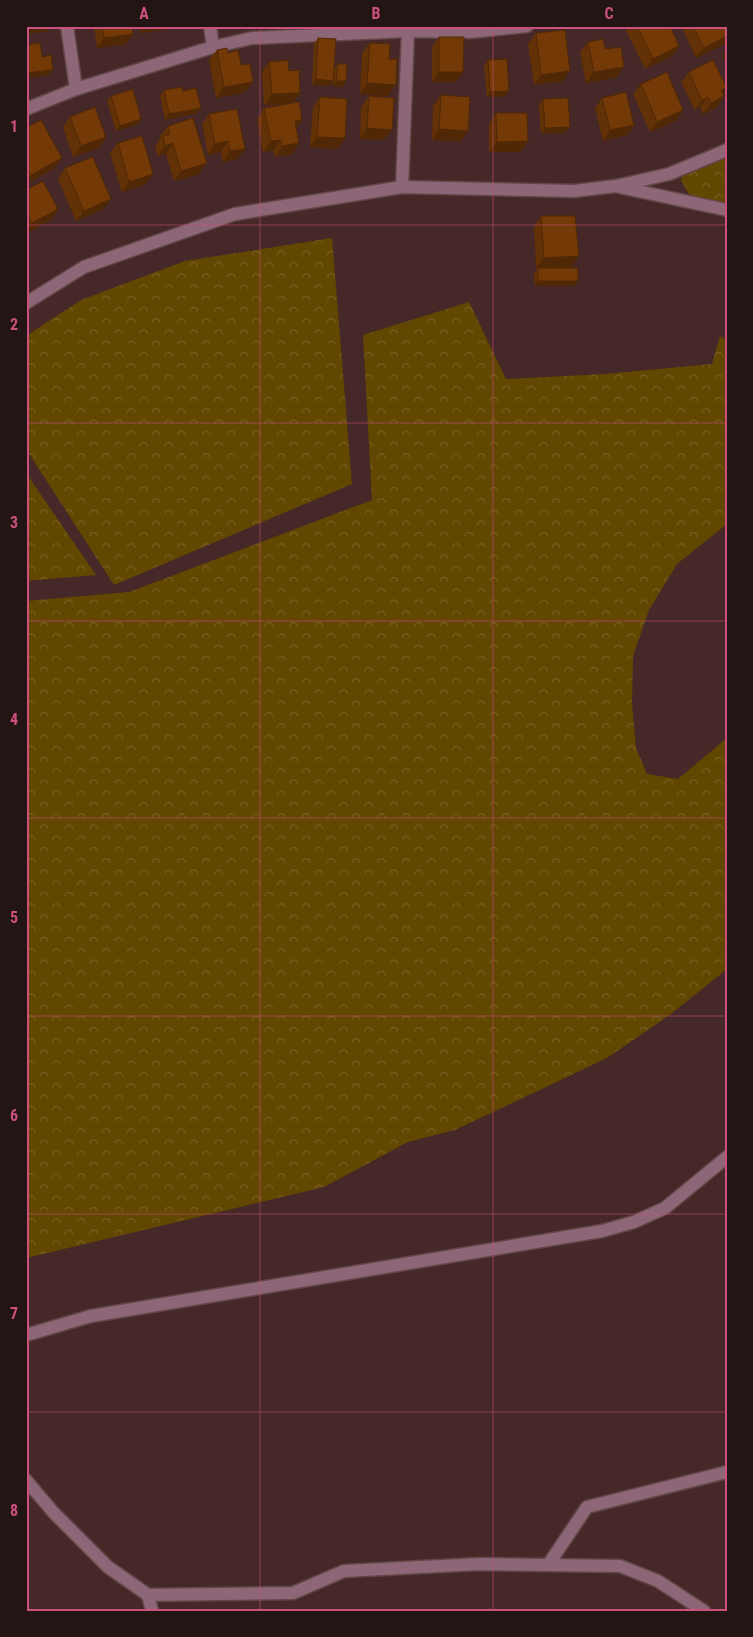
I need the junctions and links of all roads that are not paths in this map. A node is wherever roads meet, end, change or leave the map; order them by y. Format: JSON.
{"nodes":[{"id":1,"x":67,"y":26,"type":"edge"},
{"id":2,"x":210,"y":26,"type":"edge"},
{"id":3,"x":528,"y":26,"type":"edge"},
{"id":4,"x":471,"y":29,"type":"edge"},
{"id":5,"x":346,"y":30,"type":"edge"},
{"id":6,"x":408,"y":30,"type":"junction"},
{"id":7,"x":213,"y":47,"type":"junction"},
{"id":8,"x":76,"y":89,"type":"junction"},
{"id":9,"x":26,"y":109,"type":"edge"},
{"id":10,"x":727,"y":150,"type":"edge"},
{"id":11,"x":616,"y":186,"type":"junction"},
{"id":12,"x":402,"y":187,"type":"junction"},
{"id":13,"x":727,"y":210,"type":"edge"},
{"id":14,"x":26,"y":302,"type":"edge"},
{"id":15,"x":727,"y":1157,"type":"edge"},
{"id":16,"x":26,"y":1335,"type":"edge"},
{"id":17,"x":727,"y":1472,"type":"edge"},
{"id":18,"x":26,"y":1480,"type":"edge"},
{"id":19,"x":548,"y":1565,"type":"junction"},
{"id":20,"x":148,"y":1595,"type":"junction"},
{"id":21,"x":152,"y":1611,"type":"edge"},
{"id":22,"x":704,"y":1611,"type":"edge"}],
"edges":[{"from":1,"to":8,"type":"street"},
{"from":2,"to":7,"type":"street"},
{"from":3,"to":4,"type":"street"},
{"from":4,"to":6,"type":"street"},
{"from":5,"to":6,"type":"street"},
{"from":5,"to":7,"type":"street"},
{"from":6,"to":12,"type":"street"},
{"from":7,"to":8,"type":"street"},
{"from":8,"to":9,"type":"street"},
{"from":10,"to":11,"type":"street"},
{"from":11,"to":12,"type":"street"},
{"from":11,"to":13,"type":"street"},
{"from":12,"to":14,"type":"street"},
{"from":15,"to":16,"type":"street"},
{"from":17,"to":19,"type":"street"},
{"from":18,"to":20,"type":"street"},
{"from":19,"to":20,"type":"street"},
{"from":19,"to":22,"type":"street"},
{"from":20,"to":21,"type":"street"}]}
